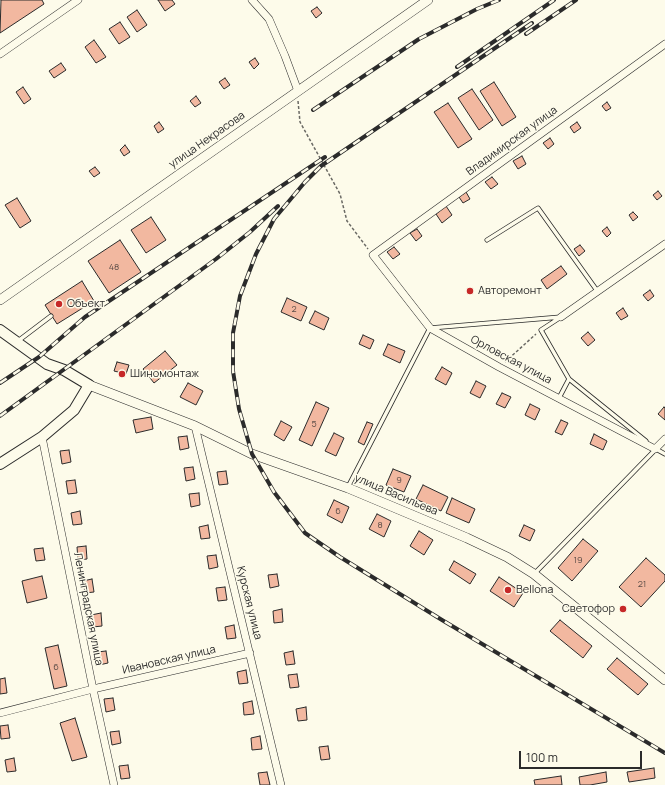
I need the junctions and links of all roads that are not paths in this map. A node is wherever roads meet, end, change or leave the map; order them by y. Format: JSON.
{"nodes":[{"id":1,"x":78,"y":0,"type":"edge"},
{"id":2,"x":252,"y":0,"type":"edge"},
{"id":3,"x":428,"y":0,"type":"edge"},
{"id":4,"x":665,"y":44,"type":"edge"},
{"id":5,"x":0,"y":54,"type":"edge"},
{"id":6,"x":298,"y":91,"type":"junction"},
{"id":7,"x":487,"y":240,"type":"dead end"},
{"id":8,"x":665,"y":244,"type":"edge"},
{"id":9,"x":373,"y":255,"type":"joint"},
{"id":10,"x":598,"y":292,"type":"junction"},
{"id":11,"x":0,"y":300,"type":"edge"},
{"id":12,"x":51,"y":316,"type":"dead end"},
{"id":13,"x":561,"y":318,"type":"junction"},
{"id":14,"x":430,"y":328,"type":"junction"},
{"id":15,"x":0,"y":330,"type":"edge"},
{"id":16,"x":18,"y":341,"type":"junction"},
{"id":17,"x":569,"y":379,"type":"junction"},
{"id":18,"x":89,"y":385,"type":"junction"},
{"id":19,"x":559,"y":398,"type":"junction"},
{"id":20,"x":195,"y":426,"type":"junction"},
{"id":21,"x":42,"y":437,"type":"junction"},
{"id":22,"x":665,"y":439,"type":"edge"},
{"id":23,"x":655,"y":449,"type":"junction"},
{"id":24,"x":665,"y":454,"type":"edge"},
{"id":25,"x":0,"y":464,"type":"edge"},
{"id":26,"x":348,"y":488,"type":"junction"},
{"id":27,"x":534,"y":574,"type":"junction"},
{"id":28,"x":250,"y":653,"type":"junction"},
{"id":29,"x":665,"y":680,"type":"edge"},
{"id":30,"x":93,"y":689,"type":"junction"},
{"id":31,"x":0,"y":713,"type":"edge"},
{"id":32,"x":114,"y":785,"type":"edge"},
{"id":33,"x":281,"y":785,"type":"edge"}],
"edges":[{"from":1,"to":5,"type":"street"},
{"from":2,"to":6,"type":"street"},
{"from":3,"to":6,"type":"street","name":"улица Некрасова"},
{"from":4,"to":9,"type":"street","name":"Владимирская улица"},
{"from":6,"to":11,"type":"street","name":"улица Некрасова"},
{"from":7,"to":10,"type":"lane"},
{"from":8,"to":10,"type":"street"},
{"from":9,"to":14,"type":"street","name":"Орловская улица"},
{"from":10,"to":13,"type":"street"},
{"from":12,"to":16,"type":"lane"},
{"from":13,"to":14,"type":"lane"},
{"from":13,"to":17,"type":"lane"},
{"from":14,"to":19,"type":"street","name":"Орловская улица"},
{"from":14,"to":26,"type":"lane"},
{"from":15,"to":16,"type":"main road"},
{"from":16,"to":18,"type":"main road"},
{"from":17,"to":19,"type":"lane"},
{"from":17,"to":23,"type":"lane"},
{"from":18,"to":20,"type":"street","name":"улица Васильева"},
{"from":18,"to":21,"type":"main road"},
{"from":19,"to":23,"type":"street","name":"Орловская улица"},
{"from":20,"to":26,"type":"street","name":"улица Васильева"},
{"from":20,"to":28,"type":"street","name":"Курская улица"},
{"from":21,"to":25,"type":"main road"},
{"from":21,"to":30,"type":"street","name":"Ленинградская улица"},
{"from":22,"to":23,"type":"street"},
{"from":23,"to":24,"type":"lane","name":"Орловская улица"},
{"from":23,"to":27,"type":"lane"},
{"from":26,"to":27,"type":"street","name":"улица Васильева"},
{"from":27,"to":29,"type":"street","name":"улица Васильева"},
{"from":28,"to":30,"type":"street","name":"Ивановская улица"},
{"from":28,"to":33,"type":"street","name":"Курская улица"},
{"from":30,"to":31,"type":"street","name":"Ивановская улица"},
{"from":30,"to":32,"type":"street","name":"Ленинградская улица"}]}
